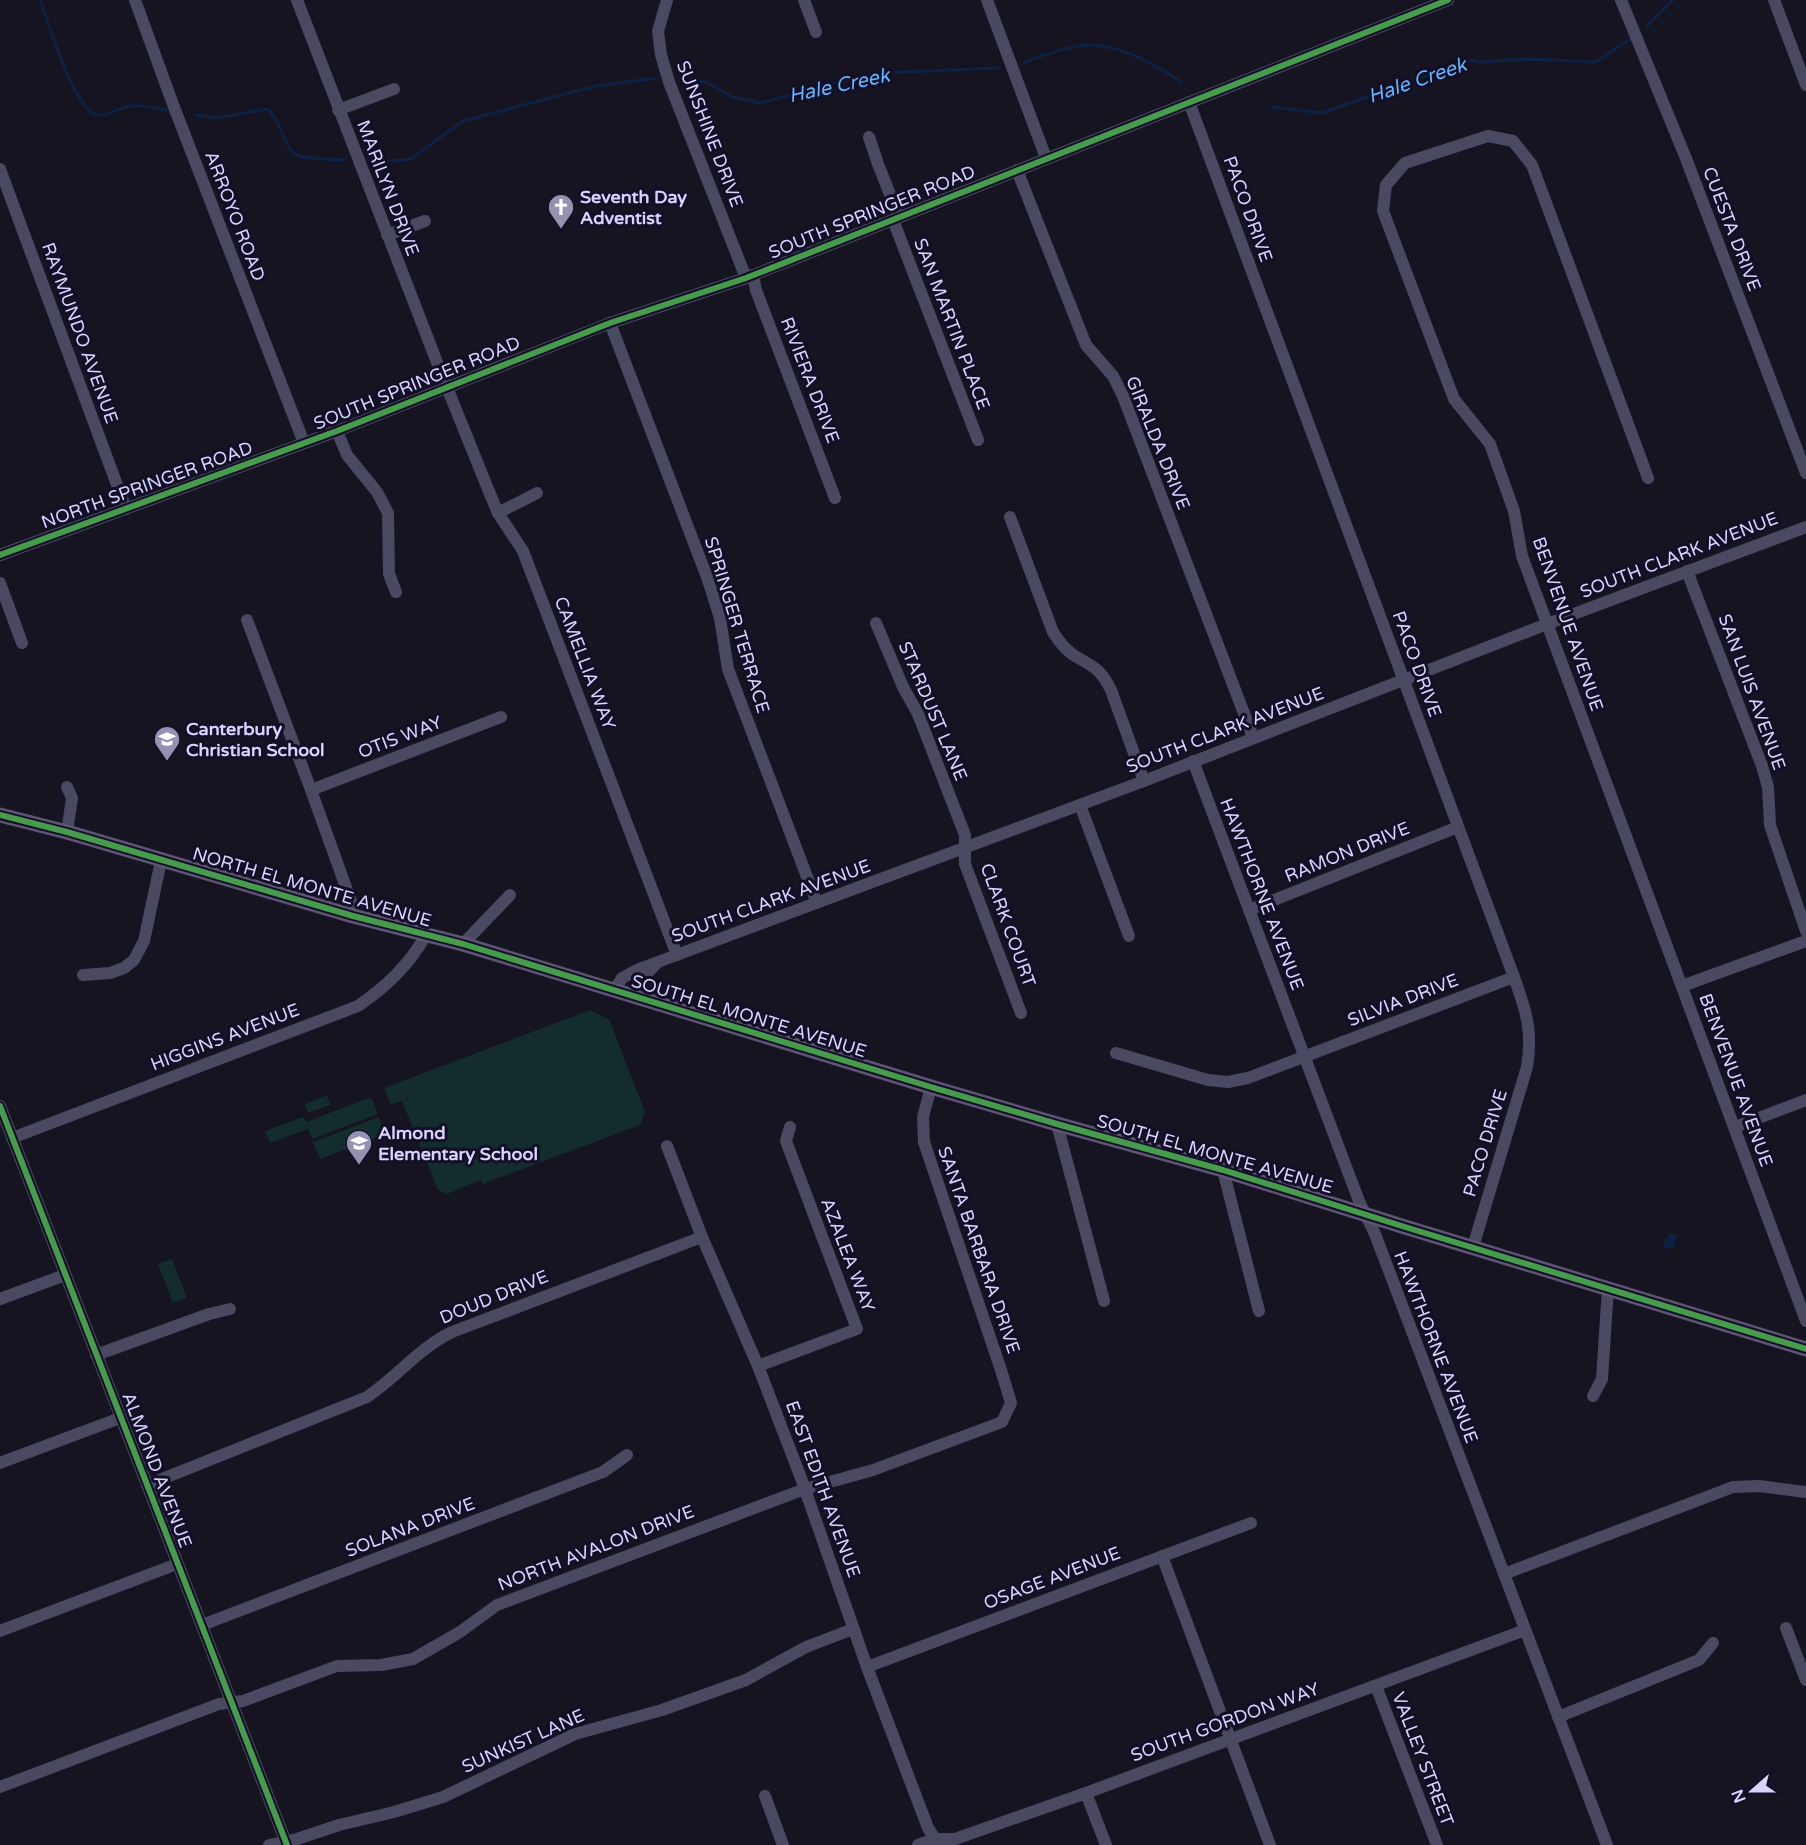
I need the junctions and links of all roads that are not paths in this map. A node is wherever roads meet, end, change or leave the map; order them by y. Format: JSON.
{"nodes":[{"id":1,"x":135,"y":0,"type":"edge"},
{"id":2,"x":297,"y":0,"type":"edge"},
{"id":3,"x":667,"y":0,"type":"edge"},
{"id":4,"x":804,"y":0,"type":"edge"},
{"id":5,"x":987,"y":0,"type":"edge"},
{"id":6,"x":1448,"y":0,"type":"edge"},
{"id":7,"x":1621,"y":0,"type":"edge"},
{"id":8,"x":1774,"y":0,"type":"edge"},
{"id":9,"x":816,"y":32,"type":"dead end"},
{"id":10,"x":1806,"y":85,"type":"edge"},
{"id":11,"x":394,"y":89,"type":"dead end"},
{"id":12,"x":1189,"y":102,"type":"junction"},
{"id":13,"x":338,"y":110,"type":"junction"},
{"id":14,"x":869,"y":137,"type":"dead end"},
{"id":15,"x":1046,"y":158,"type":"junction"},
{"id":16,"x":0,"y":169,"type":"edge"},
{"id":17,"x":1017,"y":170,"type":"junction"},
{"id":18,"x":896,"y":219,"type":"junction"},
{"id":19,"x":424,"y":220,"type":"dead end"},
{"id":20,"x":387,"y":235,"type":"junction"},
{"id":21,"x":749,"y":276,"type":"junction"},
{"id":22,"x":610,"y":323,"type":"junction"},
{"id":23,"x":447,"y":388,"type":"junction"},
{"id":24,"x":337,"y":431,"type":"junction"},
{"id":25,"x":978,"y":440,"type":"dead end"},
{"id":26,"x":304,"y":443,"type":"junction"},
{"id":27,"x":1806,"y":473,"type":"edge"},
{"id":28,"x":1648,"y":478,"type":"dead end"},
{"id":29,"x":537,"y":493,"type":"dead end"},
{"id":30,"x":835,"y":498,"type":"dead end"},
{"id":31,"x":126,"y":509,"type":"junction"},
{"id":32,"x":498,"y":513,"type":"junction"},
{"id":33,"x":1010,"y":517,"type":"dead end"},
{"id":34,"x":1806,"y":527,"type":"edge"},
{"id":35,"x":0,"y":555,"type":"edge"},
{"id":36,"x":1687,"y":571,"type":"junction"},
{"id":37,"x":0,"y":583,"type":"edge"},
{"id":38,"x":396,"y":592,"type":"dead end"},
{"id":39,"x":247,"y":620,"type":"dead end"},
{"id":40,"x":876,"y":623,"type":"dead end"},
{"id":41,"x":1547,"y":624,"type":"junction"},
{"id":42,"x":22,"y":643,"type":"dead end"},
{"id":43,"x":1404,"y":680,"type":"junction"},
{"id":44,"x":501,"y":717,"type":"dead end"},
{"id":45,"x":1253,"y":738,"type":"junction"},
{"id":46,"x":1193,"y":761,"type":"junction"},
{"id":47,"x":1144,"y":781,"type":"junction"},
{"id":48,"x":67,"y":787,"type":"dead end"},
{"id":49,"x":311,"y":790,"type":"junction"},
{"id":50,"x":1080,"y":805,"type":"junction"},
{"id":51,"x":0,"y":815,"type":"edge"},
{"id":52,"x":1458,"y":827,"type":"junction"},
{"id":53,"x":67,"y":832,"type":"junction"},
{"id":54,"x":965,"y":849,"type":"junction"},
{"id":55,"x":160,"y":861,"type":"junction"},
{"id":56,"x":510,"y":896,"type":"dead end"},
{"id":57,"x":817,"y":903,"type":"junction"},
{"id":58,"x":1249,"y":910,"type":"junction"},
{"id":59,"x":353,"y":916,"type":"junction"},
{"id":60,"x":1806,"y":931,"type":"edge"},
{"id":61,"x":426,"y":935,"type":"junction"},
{"id":62,"x":1129,"y":936,"type":"dead end"},
{"id":63,"x":1806,"y":941,"type":"edge"},
{"id":64,"x":463,"y":944,"type":"junction"},
{"id":65,"x":677,"y":956,"type":"junction"},
{"id":66,"x":657,"y":963,"type":"junction"},
{"id":67,"x":83,"y":975,"type":"dead end"},
{"id":68,"x":1514,"y":977,"type":"junction"},
{"id":69,"x":1682,"y":986,"type":"junction"},
{"id":70,"x":614,"y":991,"type":"junction"},
{"id":71,"x":631,"y":996,"type":"junction"},
{"id":72,"x":1021,"y":1013,"type":"dead end"},
{"id":73,"x":1116,"y":1053,"type":"dead end"},
{"id":74,"x":1304,"y":1057,"type":"junction"},
{"id":75,"x":931,"y":1087,"type":"junction"},
{"id":76,"x":1806,"y":1101,"type":"edge"},
{"id":77,"x":0,"y":1106,"type":"edge"},
{"id":78,"x":1057,"y":1124,"type":"junction"},
{"id":79,"x":790,"y":1127,"type":"dead end"},
{"id":80,"x":1735,"y":1127,"type":"junction"},
{"id":81,"x":12,"y":1138,"type":"junction"},
{"id":82,"x":667,"y":1146,"type":"dead end"},
{"id":83,"x":1223,"y":1170,"type":"junction"},
{"id":84,"x":1366,"y":1214,"type":"junction"},
{"id":85,"x":702,"y":1237,"type":"junction"},
{"id":86,"x":1473,"y":1247,"type":"junction"},
{"id":87,"x":65,"y":1275,"type":"junction"},
{"id":88,"x":1608,"y":1288,"type":"junction"},
{"id":89,"x":0,"y":1299,"type":"edge"},
{"id":90,"x":1104,"y":1301,"type":"dead end"},
{"id":91,"x":230,"y":1309,"type":"dead end"},
{"id":92,"x":1259,"y":1311,"type":"dead end"},
{"id":93,"x":1806,"y":1321,"type":"edge"},
{"id":94,"x":1806,"y":1349,"type":"edge"},
{"id":95,"x":96,"y":1356,"type":"junction"},
{"id":96,"x":758,"y":1366,"type":"junction"},
{"id":97,"x":1593,"y":1396,"type":"dead end"},
{"id":98,"x":120,"y":1418,"type":"junction"},
{"id":99,"x":1002,"y":1422,"type":"joint"},
{"id":100,"x":627,"y":1455,"type":"dead end"},
{"id":101,"x":0,"y":1463,"type":"edge"},
{"id":102,"x":147,"y":1485,"type":"junction"},
{"id":103,"x":806,"y":1489,"type":"junction"},
{"id":104,"x":1806,"y":1492,"type":"edge"},
{"id":105,"x":1251,"y":1523,"type":"dead end"},
{"id":106,"x":1162,"y":1556,"type":"junction"},
{"id":107,"x":177,"y":1564,"type":"junction"},
{"id":108,"x":1504,"y":1575,"type":"junction"},
{"id":109,"x":202,"y":1625,"type":"junction"},
{"id":110,"x":1786,"y":1628,"type":"dead end"},
{"id":111,"x":854,"y":1629,"type":"junction"},
{"id":112,"x":1524,"y":1630,"type":"junction"},
{"id":113,"x":0,"y":1631,"type":"edge"},
{"id":114,"x":1713,"y":1643,"type":"dead end"},
{"id":115,"x":867,"y":1667,"type":"junction"},
{"id":116,"x":1806,"y":1680,"type":"edge"},
{"id":117,"x":1376,"y":1686,"type":"junction"},
{"id":118,"x":231,"y":1703,"type":"junction"},
{"id":119,"x":1558,"y":1717,"type":"junction"},
{"id":120,"x":1232,"y":1739,"type":"junction"},
{"id":121,"x":0,"y":1787,"type":"edge"},
{"id":122,"x":1086,"y":1793,"type":"junction"},
{"id":123,"x":765,"y":1796,"type":"dead end"},
{"id":124,"x":938,"y":1842,"type":"edge"},
{"id":125,"x":286,"y":1843,"type":"edge"},
{"id":126,"x":269,"y":1845,"type":"edge"},
{"id":127,"x":783,"y":1845,"type":"edge"},
{"id":128,"x":918,"y":1845,"type":"edge"},
{"id":129,"x":1106,"y":1845,"type":"edge"},
{"id":130,"x":1270,"y":1845,"type":"edge"},
{"id":131,"x":1437,"y":1845,"type":"edge"},
{"id":132,"x":1607,"y":1845,"type":"edge"}],
"edges":[{"from":1,"to":26,"type":"street","name":"ARROYO ROAD"},
{"from":2,"to":13,"type":"street","name":"MARILYN DRIVE"},
{"from":3,"to":21,"type":"street","name":"SUNSHINE DRIVE"},
{"from":4,"to":9,"type":"street"},
{"from":5,"to":15,"type":"street"},
{"from":6,"to":12,"type":"street","name":"SOUTH SPRINGER ROAD"},
{"from":7,"to":27,"type":"street","name":"CUESTA DRIVE"},
{"from":8,"to":10,"type":"street"},
{"from":11,"to":13,"type":"street"},
{"from":12,"to":15,"type":"street","name":"SOUTH SPRINGER ROAD"},
{"from":12,"to":43,"type":"street","name":"PACO DRIVE"},
{"from":13,"to":20,"type":"street","name":"MARILYN DRIVE"},
{"from":14,"to":18,"type":"street","name":"SAN MARTIN PLACE"},
{"from":15,"to":17,"type":"street","name":"SOUTH SPRINGER ROAD"},
{"from":16,"to":31,"type":"street","name":"RAYMUNDO AVENUE"},
{"from":17,"to":18,"type":"street","name":"SOUTH SPRINGER ROAD"},
{"from":17,"to":45,"type":"street","name":"GIRALDA DRIVE"},
{"from":18,"to":21,"type":"street","name":"SOUTH SPRINGER ROAD"},
{"from":18,"to":25,"type":"street","name":"SAN MARTIN PLACE"},
{"from":19,"to":20,"type":"street"},
{"from":20,"to":23,"type":"street","name":"MARILYN DRIVE"},
{"from":21,"to":22,"type":"street","name":"SOUTH SPRINGER ROAD"},
{"from":21,"to":30,"type":"street","name":"RIVIERA DRIVE"},
{"from":22,"to":23,"type":"street","name":"SOUTH SPRINGER ROAD"},
{"from":22,"to":57,"type":"street","name":"SPRINGER TERRACE"},
{"from":23,"to":24,"type":"street","name":"SOUTH SPRINGER ROAD"},
{"from":23,"to":32,"type":"street","name":"CAMELLIA WAY"},
{"from":24,"to":26,"type":"street","name":"SOUTH SPRINGER ROAD"},
{"from":24,"to":38,"type":"street"},
{"from":26,"to":31,"type":"street","name":"NORTH SPRINGER ROAD"},
{"from":28,"to":41,"type":"street","name":"BENVENUE AVENUE"},
{"from":29,"to":32,"type":"street"},
{"from":31,"to":35,"type":"street","name":"NORTH SPRINGER ROAD"},
{"from":32,"to":65,"type":"street","name":"CAMELLIA WAY"},
{"from":33,"to":47,"type":"street"},
{"from":34,"to":36,"type":"street","name":"SOUTH CLARK AVENUE"},
{"from":36,"to":41,"type":"street","name":"SOUTH CLARK AVENUE"},
{"from":36,"to":60,"type":"street","name":"SAN LUIS AVENUE"},
{"from":37,"to":42,"type":"street"},
{"from":39,"to":49,"type":"street"},
{"from":40,"to":54,"type":"street","name":"STARDUST LANE"},
{"from":41,"to":43,"type":"street","name":"SOUTH CLARK AVENUE"},
{"from":41,"to":69,"type":"street","name":"BENVENUE AVENUE"},
{"from":43,"to":45,"type":"street","name":"SOUTH CLARK AVENUE"},
{"from":43,"to":52,"type":"street","name":"PACO DRIVE"},
{"from":44,"to":49,"type":"street","name":"OTIS WAY"},
{"from":45,"to":46,"type":"street","name":"SOUTH CLARK AVENUE"},
{"from":46,"to":47,"type":"street","name":"SOUTH CLARK AVENUE"},
{"from":46,"to":58,"type":"street","name":"HAWTHORNE AVENUE"},
{"from":47,"to":50,"type":"street","name":"SOUTH CLARK AVENUE"},
{"from":48,"to":53,"type":"street"},
{"from":49,"to":59,"type":"street"},
{"from":50,"to":54,"type":"street","name":"SOUTH CLARK AVENUE"},
{"from":50,"to":62,"type":"street"},
{"from":51,"to":53,"type":"main road","name":"NORTH EL MONTE AVENUE"},
{"from":52,"to":58,"type":"street","name":"RAMON DRIVE"},
{"from":52,"to":68,"type":"street","name":"PACO DRIVE"},
{"from":53,"to":55,"type":"main road","name":"NORTH EL MONTE AVENUE"},
{"from":54,"to":57,"type":"street","name":"SOUTH CLARK AVENUE"},
{"from":54,"to":72,"type":"street","name":"CLARK COURT"},
{"from":55,"to":59,"type":"main road","name":"NORTH EL MONTE AVENUE"},
{"from":55,"to":67,"type":"street"},
{"from":56,"to":64,"type":"street"},
{"from":57,"to":65,"type":"street","name":"SOUTH CLARK AVENUE"},
{"from":58,"to":74,"type":"street","name":"HAWTHORNE AVENUE"},
{"from":59,"to":61,"type":"main road","name":"NORTH EL MONTE AVENUE"},
{"from":61,"to":64,"type":"main road","name":"NORTH EL MONTE AVENUE"},
{"from":61,"to":81,"type":"street","name":"HIGGINS AVENUE"},
{"from":63,"to":69,"type":"street"},
{"from":64,"to":70,"type":"main road","name":"NORTH EL MONTE AVENUE"},
{"from":65,"to":66,"type":"street","name":"SOUTH CLARK AVENUE"},
{"from":66,"to":70,"type":"street","name":"SOUTH CLARK AVENUE"},
{"from":66,"to":71,"type":"street","name":"SOUTH CLARK AVENUE"},
{"from":68,"to":74,"type":"street","name":"SILVIA DRIVE"},
{"from":68,"to":86,"type":"street","name":"PACO DRIVE"},
{"from":69,"to":80,"type":"street","name":"BENVENUE AVENUE"},
{"from":70,"to":71,"type":"main road","name":"SOUTH EL MONTE AVENUE"},
{"from":71,"to":75,"type":"main road","name":"SOUTH EL MONTE AVENUE"},
{"from":73,"to":74,"type":"street","name":"SILVIA DRIVE"},
{"from":74,"to":84,"type":"street","name":"HAWTHORNE AVENUE"},
{"from":75,"to":78,"type":"main road","name":"SOUTH EL MONTE AVENUE"},
{"from":75,"to":99,"type":"street","name":"SANTA BARBARA DRIVE"},
{"from":76,"to":80,"type":"street"},
{"from":77,"to":81,"type":"street","name":"ALMOND AVENUE"},
{"from":78,"to":83,"type":"main road","name":"SOUTH EL MONTE AVENUE"},
{"from":78,"to":90,"type":"street"},
{"from":79,"to":96,"type":"street","name":"AZALEA WAY"},
{"from":80,"to":93,"type":"street","name":"BENVENUE AVENUE"},
{"from":81,"to":87,"type":"street","name":"ALMOND AVENUE"},
{"from":82,"to":85,"type":"street","name":"EAST EDITH AVENUE"},
{"from":83,"to":84,"type":"main road","name":"SOUTH EL MONTE AVENUE"},
{"from":83,"to":92,"type":"street"},
{"from":84,"to":86,"type":"main road","name":"SOUTH EL MONTE AVENUE"},
{"from":84,"to":108,"type":"street","name":"HAWTHORNE AVENUE"},
{"from":85,"to":96,"type":"street","name":"EAST EDITH AVENUE"},
{"from":85,"to":102,"type":"street","name":"DOUD DRIVE"},
{"from":86,"to":88,"type":"main road","name":"SOUTH EL MONTE AVENUE"},
{"from":87,"to":89,"type":"street"},
{"from":87,"to":95,"type":"street","name":"ALMOND AVENUE"},
{"from":88,"to":94,"type":"main road","name":"SOUTH EL MONTE AVENUE"},
{"from":88,"to":97,"type":"street"},
{"from":91,"to":95,"type":"street"},
{"from":95,"to":98,"type":"street","name":"ALMOND AVENUE"},
{"from":96,"to":103,"type":"street","name":"EAST EDITH AVENUE"},
{"from":98,"to":101,"type":"street"},
{"from":98,"to":102,"type":"street","name":"ALMOND AVENUE"},
{"from":99,"to":103,"type":"street","name":"NORTH AVALON DRIVE"},
{"from":100,"to":109,"type":"street","name":"SOLANA DRIVE"},
{"from":102,"to":107,"type":"street","name":"ALMOND AVENUE"},
{"from":103,"to":111,"type":"street","name":"EAST EDITH AVENUE"},
{"from":103,"to":118,"type":"street","name":"NORTH AVALON DRIVE"},
{"from":104,"to":108,"type":"street"},
{"from":105,"to":106,"type":"street","name":"OSAGE AVENUE"},
{"from":106,"to":115,"type":"street","name":"OSAGE AVENUE"},
{"from":106,"to":120,"type":"street"},
{"from":107,"to":109,"type":"street","name":"ALMOND AVENUE"},
{"from":107,"to":113,"type":"street"},
{"from":108,"to":112,"type":"street","name":"HAWTHORNE AVENUE"},
{"from":109,"to":118,"type":"street","name":"ALMOND AVENUE"},
{"from":110,"to":116,"type":"street"},
{"from":111,"to":115,"type":"street","name":"EAST EDITH AVENUE"},
{"from":111,"to":125,"type":"street","name":"SUNKIST LANE"},
{"from":112,"to":117,"type":"street","name":"SOUTH GORDON WAY"},
{"from":112,"to":119,"type":"street","name":"HAWTHORNE AVENUE"},
{"from":114,"to":119,"type":"street"},
{"from":115,"to":124,"type":"street","name":"EAST EDITH AVENUE"},
{"from":117,"to":120,"type":"street","name":"SOUTH GORDON WAY"},
{"from":117,"to":131,"type":"street","name":"VALLEY STREET"},
{"from":118,"to":121,"type":"street","name":"NORTH AVALON DRIVE"},
{"from":118,"to":125,"type":"street","name":"ALMOND AVENUE"},
{"from":119,"to":132,"type":"street","name":"HAWTHORNE AVENUE"},
{"from":120,"to":122,"type":"street","name":"SOUTH GORDON WAY"},
{"from":120,"to":130,"type":"street"},
{"from":122,"to":124,"type":"street","name":"SOUTH GORDON WAY"},
{"from":122,"to":129,"type":"street"},
{"from":123,"to":127,"type":"street"},
{"from":124,"to":128,"type":"street","name":"SOUTH GORDON WAY"},
{"from":125,"to":126,"type":"street","name":"SUNKIST LANE"}]}
